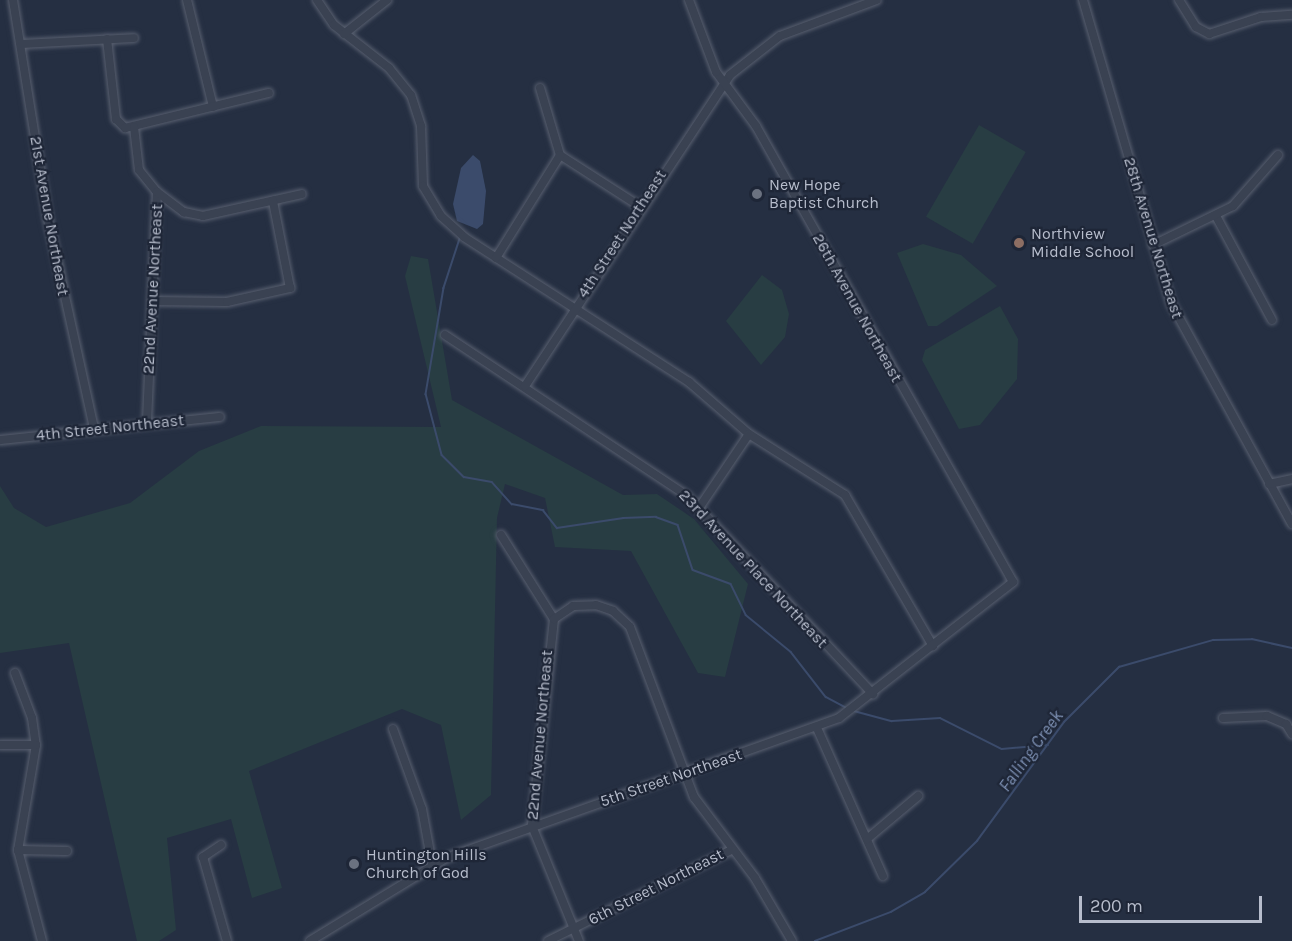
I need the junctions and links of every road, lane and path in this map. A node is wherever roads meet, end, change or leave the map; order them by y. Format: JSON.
{"nodes":[{"id":1,"x":13,"y":0,"type":"edge"},
{"id":2,"x":187,"y":0,"type":"edge"},
{"id":3,"x":317,"y":0,"type":"edge"},
{"id":4,"x":387,"y":0,"type":"edge"},
{"id":5,"x":689,"y":0,"type":"edge"},
{"id":6,"x":1083,"y":0,"type":"edge"},
{"id":7,"x":1179,"y":0,"type":"edge"},
{"id":8,"x":873,"y":1,"type":"edge"},
{"id":9,"x":1292,"y":15,"type":"edge"},
{"id":10,"x":344,"y":34,"type":"junction"},
{"id":11,"x":134,"y":38,"type":"dead end"},
{"id":12,"x":107,"y":39,"type":"junction"},
{"id":13,"x":21,"y":44,"type":"junction"},
{"id":14,"x":724,"y":85,"type":"junction"},
{"id":15,"x":540,"y":88,"type":"dead end"},
{"id":16,"x":269,"y":93,"type":"dead end"},
{"id":17,"x":213,"y":107,"type":"junction"},
{"id":18,"x":134,"y":127,"type":"junction"},
{"id":19,"x":560,"y":155,"type":"junction"},
{"id":20,"x":1278,"y":155,"type":"dead end"},
{"id":21,"x":157,"y":192,"type":"junction"},
{"id":22,"x":302,"y":194,"type":"dead end"},
{"id":23,"x":273,"y":201,"type":"junction"},
{"id":24,"x":639,"y":206,"type":"junction"},
{"id":25,"x":1216,"y":216,"type":"junction"},
{"id":26,"x":1153,"y":245,"type":"junction"},
{"id":27,"x":496,"y":258,"type":"junction"},
{"id":28,"x":152,"y":301,"type":"junction"},
{"id":29,"x":574,"y":308,"type":"junction"},
{"id":30,"x":1272,"y":320,"type":"dead end"},
{"id":31,"x":445,"y":335,"type":"dead end"},
{"id":32,"x":525,"y":386,"type":"junction"},
{"id":33,"x":220,"y":417,"type":"dead end"},
{"id":34,"x":147,"y":423,"type":"junction"},
{"id":35,"x":94,"y":429,"type":"junction"},
{"id":36,"x":750,"y":434,"type":"junction"},
{"id":37,"x":0,"y":440,"type":"edge"},
{"id":38,"x":1292,"y":479,"type":"edge"},
{"id":39,"x":1269,"y":484,"type":"junction"},
{"id":40,"x":699,"y":508,"type":"junction"},
{"id":41,"x":1292,"y":524,"type":"edge"},
{"id":42,"x":501,"y":536,"type":"dead end"},
{"id":43,"x":1012,"y":582,"type":"joint"},
{"id":44,"x":554,"y":619,"type":"junction"},
{"id":45,"x":933,"y":646,"type":"junction"},
{"id":46,"x":15,"y":673,"type":"dead end"},
{"id":47,"x":873,"y":694,"type":"junction"},
{"id":48,"x":1223,"y":718,"type":"dead end"},
{"id":49,"x":817,"y":728,"type":"junction"},
{"id":50,"x":393,"y":729,"type":"dead end"},
{"id":51,"x":1292,"y":734,"type":"edge"},
{"id":52,"x":0,"y":745,"type":"edge"},
{"id":53,"x":36,"y":745,"type":"junction"},
{"id":54,"x":685,"y":773,"type":"junction"},
{"id":55,"x":918,"y":796,"type":"dead end"},
{"id":56,"x":532,"y":826,"type":"junction"},
{"id":57,"x":867,"y":838,"type":"junction"},
{"id":58,"x":221,"y":845,"type":"dead end"},
{"id":59,"x":18,"y":850,"type":"junction"},
{"id":60,"x":731,"y":850,"type":"junction"},
{"id":61,"x":67,"y":851,"type":"dead end"},
{"id":62,"x":432,"y":864,"type":"junction"},
{"id":63,"x":883,"y":876,"type":"dead end"},
{"id":64,"x":574,"y":928,"type":"junction"},
{"id":65,"x":42,"y":941,"type":"edge"},
{"id":66,"x":227,"y":941,"type":"edge"},
{"id":67,"x":309,"y":941,"type":"edge"},
{"id":68,"x":548,"y":941,"type":"edge"},
{"id":69,"x":579,"y":941,"type":"edge"},
{"id":70,"x":792,"y":941,"type":"edge"}],
"edges":[{"from":1,"to":13,"type":"street","name":"21st Avenue Northeast"},
{"from":2,"to":17,"type":"street"},
{"from":3,"to":10,"type":"street"},
{"from":4,"to":10,"type":"street"},
{"from":5,"to":14,"type":"street","name":"26th Avenue Northeast"},
{"from":6,"to":26,"type":"street","name":"28th Avenue Northeast"},
{"from":7,"to":9,"type":"street"},
{"from":8,"to":14,"type":"street","name":"4th Street Northeast"},
{"from":10,"to":27,"type":"street"},
{"from":11,"to":12,"type":"street"},
{"from":12,"to":13,"type":"street"},
{"from":12,"to":18,"type":"street"},
{"from":13,"to":35,"type":"street","name":"21st Avenue Northeast"},
{"from":14,"to":24,"type":"street","name":"4th Street Northeast"},
{"from":14,"to":43,"type":"street","name":"26th Avenue Northeast"},
{"from":15,"to":19,"type":"street"},
{"from":16,"to":17,"type":"street"},
{"from":17,"to":18,"type":"street"},
{"from":18,"to":21,"type":"street","name":"22nd Avenue Northeast"},
{"from":19,"to":24,"type":"street"},
{"from":19,"to":27,"type":"street"},
{"from":20,"to":25,"type":"street"},
{"from":21,"to":23,"type":"street"},
{"from":21,"to":28,"type":"street","name":"22nd Avenue Northeast"},
{"from":22,"to":23,"type":"street"},
{"from":23,"to":28,"type":"street"},
{"from":24,"to":29,"type":"street","name":"4th Street Northeast"},
{"from":25,"to":26,"type":"street"},
{"from":25,"to":30,"type":"street"},
{"from":26,"to":39,"type":"street","name":"28th Avenue Northeast"},
{"from":27,"to":29,"type":"street"},
{"from":28,"to":34,"type":"street","name":"22nd Avenue Northeast"},
{"from":29,"to":32,"type":"street","name":"4th Street Northeast"},
{"from":29,"to":36,"type":"street"},
{"from":31,"to":32,"type":"street","name":"23rd Avenue Place Northeast"},
{"from":32,"to":40,"type":"street","name":"23rd Avenue Place Northeast"},
{"from":33,"to":34,"type":"street","name":"4th Street Northeast"},
{"from":34,"to":35,"type":"street","name":"4th Street Northeast"},
{"from":35,"to":37,"type":"street","name":"4th Street Northeast"},
{"from":36,"to":40,"type":"street"},
{"from":36,"to":45,"type":"street"},
{"from":38,"to":39,"type":"street"},
{"from":39,"to":41,"type":"street","name":"28th Avenue Northeast"},
{"from":40,"to":47,"type":"street","name":"23rd Avenue Place Northeast"},
{"from":42,"to":44,"type":"street"},
{"from":43,"to":45,"type":"street","name":"5th Street Northeast"},
{"from":44,"to":54,"type":"street"},
{"from":44,"to":56,"type":"street","name":"22nd Avenue Northeast"},
{"from":45,"to":47,"type":"street","name":"5th Street Northeast"},
{"from":46,"to":53,"type":"street"},
{"from":47,"to":49,"type":"street","name":"5th Street Northeast"},
{"from":48,"to":51,"type":"street"},
{"from":49,"to":54,"type":"street","name":"5th Street Northeast"},
{"from":49,"to":57,"type":"street"},
{"from":50,"to":62,"type":"street"},
{"from":52,"to":53,"type":"street"},
{"from":53,"to":59,"type":"street"},
{"from":54,"to":56,"type":"street","name":"5th Street Northeast"},
{"from":54,"to":60,"type":"street"},
{"from":55,"to":57,"type":"street"},
{"from":56,"to":62,"type":"street","name":"5th Street Northeast"},
{"from":56,"to":64,"type":"street","name":"22nd Avenue Northeast"},
{"from":57,"to":63,"type":"street"},
{"from":58,"to":66,"type":"street"},
{"from":59,"to":61,"type":"street"},
{"from":59,"to":65,"type":"street"},
{"from":60,"to":64,"type":"street","name":"6th Street Northeast"},
{"from":60,"to":70,"type":"street"},
{"from":62,"to":67,"type":"street","name":"5th Street Northeast"},
{"from":64,"to":68,"type":"street","name":"6th Street Northeast"},
{"from":64,"to":69,"type":"street","name":"22nd Avenue Northeast"}]}
